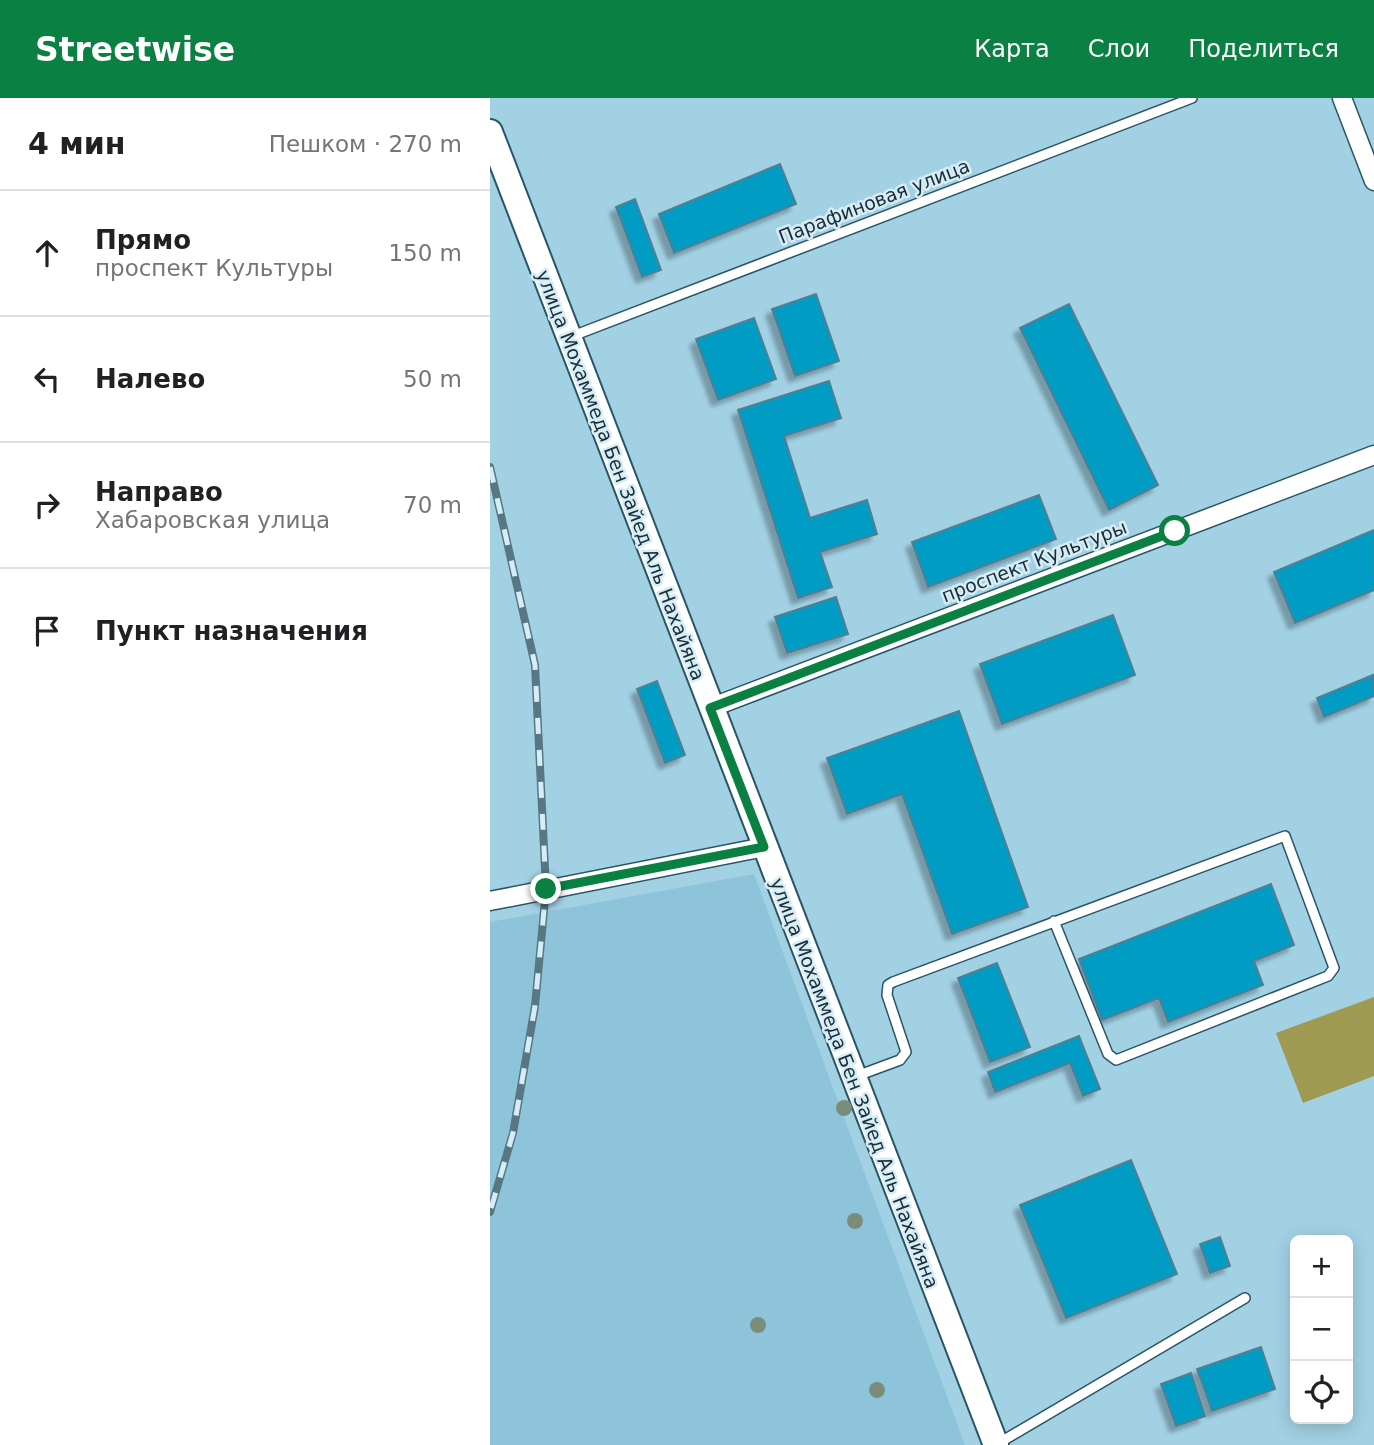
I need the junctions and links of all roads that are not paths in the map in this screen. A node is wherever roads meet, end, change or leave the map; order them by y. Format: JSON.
{"nodes":[{"id":1,"x":1192,"y":98,"type":"edge"},
{"id":2,"x":1342,"y":98,"type":"edge"},
{"id":3,"x":490,"y":132,"type":"edge"},
{"id":4,"x":1374,"y":181,"type":"edge"},
{"id":5,"x":569,"y":337,"type":"junction"},
{"id":6,"x":1374,"y":456,"type":"edge"},
{"id":7,"x":710,"y":708,"type":"junction"},
{"id":8,"x":764,"y":847,"type":"junction"},
{"id":9,"x":490,"y":901,"type":"edge"},
{"id":10,"x":1054,"y":921,"type":"junction"},
{"id":11,"x":853,"y":1077,"type":"junction"},
{"id":12,"x":1245,"y":1298,"type":"dead end"},
{"id":13,"x":996,"y":1445,"type":"edge"}],
"edges":[{"from":1,"to":5,"type":"lane","name":"Парафиновая улица"},
{"from":2,"to":4,"type":"street"},
{"from":3,"to":5,"type":"main road","name":"улица Мохаммеда Бен Зайед Аль Нахайяна"},
{"from":5,"to":7,"type":"main road","name":"улица Мохаммеда Бен Зайед Аль Нахайяна"},
{"from":6,"to":7,"type":"street","name":"проспект Культуры"},
{"from":7,"to":8,"type":"main road","name":"улица Мохаммеда Бен Зайед Аль Нахайяна"},
{"from":8,"to":9,"type":"street"},
{"from":8,"to":11,"type":"main road","name":"улица Мохаммеда Бен Зайед Аль Нахайяна"},
{"from":10,"to":10,"type":"lane"},
{"from":10,"to":11,"type":"lane"},
{"from":11,"to":13,"type":"main road","name":"улица Мохаммеда Бен Зайед Аль Нахайяна"},
{"from":12,"to":13,"type":"lane"}]}
